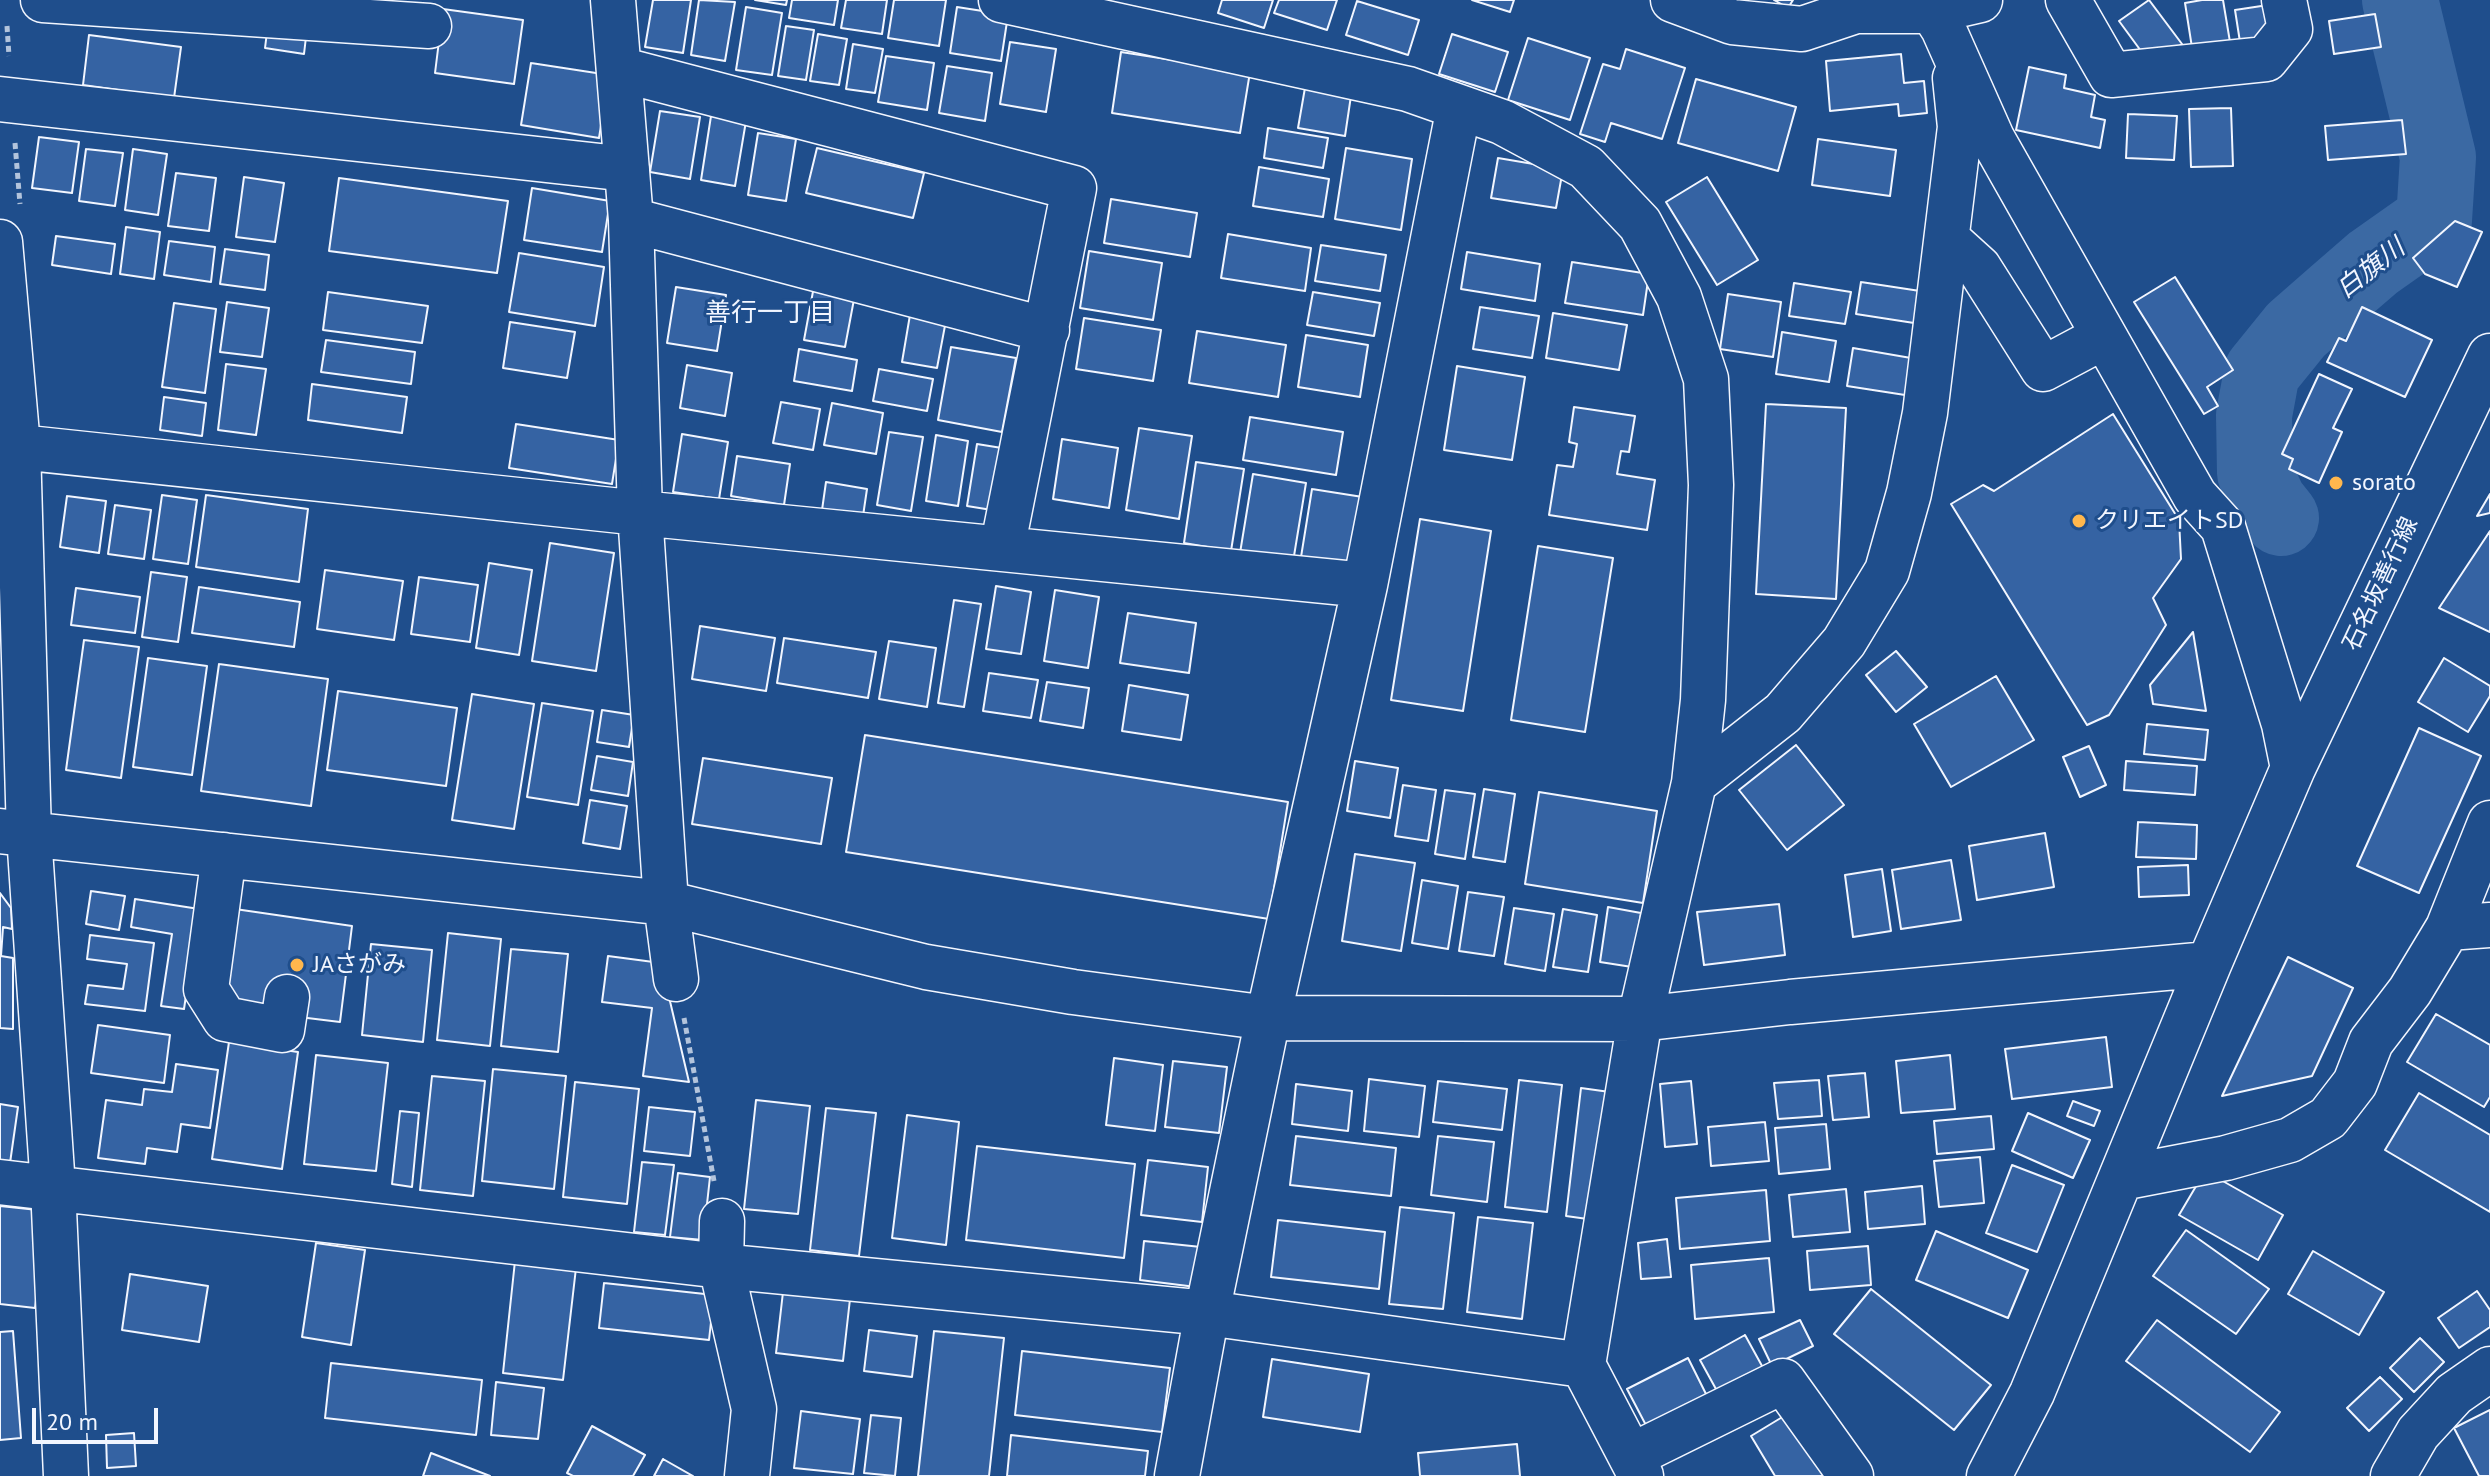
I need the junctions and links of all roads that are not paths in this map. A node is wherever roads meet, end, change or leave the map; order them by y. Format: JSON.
{"nodes":[{"id":1,"x":613,"y":0,"type":"edge"},
{"id":2,"x":1001,"y":0,"type":"edge"},
{"id":3,"x":1673,"y":0,"type":"edge"},
{"id":4,"x":1980,"y":0,"type":"edge"},
{"id":5,"x":2068,"y":0,"type":"edge"},
{"id":6,"x":2284,"y":0,"type":"edge"},
{"id":7,"x":24,"y":7,"type":"edge"},
{"id":8,"x":1927,"y":13,"type":"edge"},
{"id":9,"x":429,"y":26,"type":"dead end"},
{"id":10,"x":619,"y":69,"type":"junction"},
{"id":11,"x":5,"y":83,"type":"edge"},
{"id":12,"x":1459,"y":107,"type":"junction"},
{"id":13,"x":627,"y":169,"type":"junction"},
{"id":14,"x":631,"y":220,"type":"junction"},
{"id":15,"x":1947,"y":239,"type":"junction"},
{"id":16,"x":0,"y":242,"type":"edge"},
{"id":17,"x":1047,"y":330,"type":"junction"},
{"id":18,"x":2088,"y":345,"type":"dead end"},
{"id":19,"x":2490,"y":356,"type":"edge"},
{"id":20,"x":9,"y":445,"type":"edge"},
{"id":21,"x":640,"y":513,"type":"junction"},
{"id":22,"x":1002,"y":549,"type":"junction"},
{"id":23,"x":1365,"y":585,"type":"junction"},
{"id":24,"x":2293,"y":768,"type":"junction"},
{"id":25,"x":1694,"y":783,"type":"junction"},
{"id":26,"x":2490,"y":823,"type":"edge"},
{"id":27,"x":14,"y":833,"type":"edge"},
{"id":28,"x":224,"y":855,"type":"junction"},
{"id":29,"x":666,"y":903,"type":"junction"},
{"id":30,"x":2469,"y":926,"type":"edge"},
{"id":31,"x":2209,"y":964,"type":"junction"},
{"id":32,"x":676,"y":979,"type":"road end"},
{"id":33,"x":287,"y":997,"type":"dead end"},
{"id":34,"x":1268,"y":1018,"type":"junction"},
{"id":35,"x":1640,"y":1019,"type":"junction"},
{"id":36,"x":2122,"y":1178,"type":"junction"},
{"id":37,"x":0,"y":1182,"type":"edge"},
{"id":38,"x":53,"y":1187,"type":"junction"},
{"id":39,"x":722,"y":1221,"type":"road end"},
{"id":40,"x":721,"y":1266,"type":"junction"},
{"id":41,"x":1207,"y":1313,"type":"junction"},
{"id":42,"x":1583,"y":1365,"type":"junction"},
{"id":43,"x":2490,"y":1369,"type":"edge"},
{"id":44,"x":1636,"y":1466,"type":"edge"},
{"id":45,"x":66,"y":1476,"type":"edge"},
{"id":46,"x":747,"y":1476,"type":"edge"},
{"id":47,"x":1177,"y":1476,"type":"edge"},
{"id":48,"x":1851,"y":1476,"type":"edge"},
{"id":49,"x":1989,"y":1476,"type":"edge"},
{"id":50,"x":2393,"y":1476,"type":"edge"}],
"edges":[{"from":1,"to":10,"type":"street"},
{"from":2,"to":12,"type":"street"},
{"from":3,"to":8,"type":"street"},
{"from":4,"to":8,"type":"street"},
{"from":5,"to":6,"type":"street"},
{"from":7,"to":9,"type":"street"},
{"from":8,"to":15,"type":"street"},
{"from":8,"to":24,"type":"street"},
{"from":10,"to":13,"type":"street"},
{"from":10,"to":17,"type":"street"},
{"from":11,"to":13,"type":"street"},
{"from":12,"to":23,"type":"street"},
{"from":12,"to":25,"type":"street"},
{"from":13,"to":14,"type":"street"},
{"from":14,"to":17,"type":"street"},
{"from":14,"to":21,"type":"street"},
{"from":15,"to":18,"type":"street"},
{"from":15,"to":25,"type":"street"},
{"from":16,"to":20,"type":"street"},
{"from":17,"to":22,"type":"street"},
{"from":19,"to":24,"type":"street","name":"石名坂善行線"},
{"from":20,"to":21,"type":"street"},
{"from":20,"to":27,"type":"street"},
{"from":21,"to":22,"type":"street"},
{"from":21,"to":29,"type":"street"},
{"from":22,"to":23,"type":"street"},
{"from":23,"to":34,"type":"street"},
{"from":24,"to":31,"type":"street","name":"石名坂善行線"},
{"from":25,"to":35,"type":"street"},
{"from":26,"to":30,"type":"street"},
{"from":27,"to":28,"type":"street"},
{"from":27,"to":38,"type":"street"},
{"from":28,"to":29,"type":"street"},
{"from":28,"to":33,"type":"street"},
{"from":29,"to":32,"type":"street"},
{"from":29,"to":34,"type":"street"},
{"from":30,"to":36,"type":"street"},
{"from":31,"to":35,"type":"street"},
{"from":31,"to":36,"type":"street","name":"石名坂善行線"},
{"from":34,"to":35,"type":"street"},
{"from":34,"to":41,"type":"street"},
{"from":35,"to":42,"type":"street"},
{"from":36,"to":49,"type":"street","name":"石名坂善行線"},
{"from":37,"to":38,"type":"street"},
{"from":38,"to":40,"type":"street"},
{"from":38,"to":45,"type":"street"},
{"from":39,"to":40,"type":"street"},
{"from":40,"to":41,"type":"street"},
{"from":40,"to":46,"type":"street"},
{"from":41,"to":42,"type":"street"},
{"from":41,"to":47,"type":"street"},
{"from":42,"to":44,"type":"street"},
{"from":43,"to":50,"type":"street"},
{"from":44,"to":48,"type":"street"}]}
